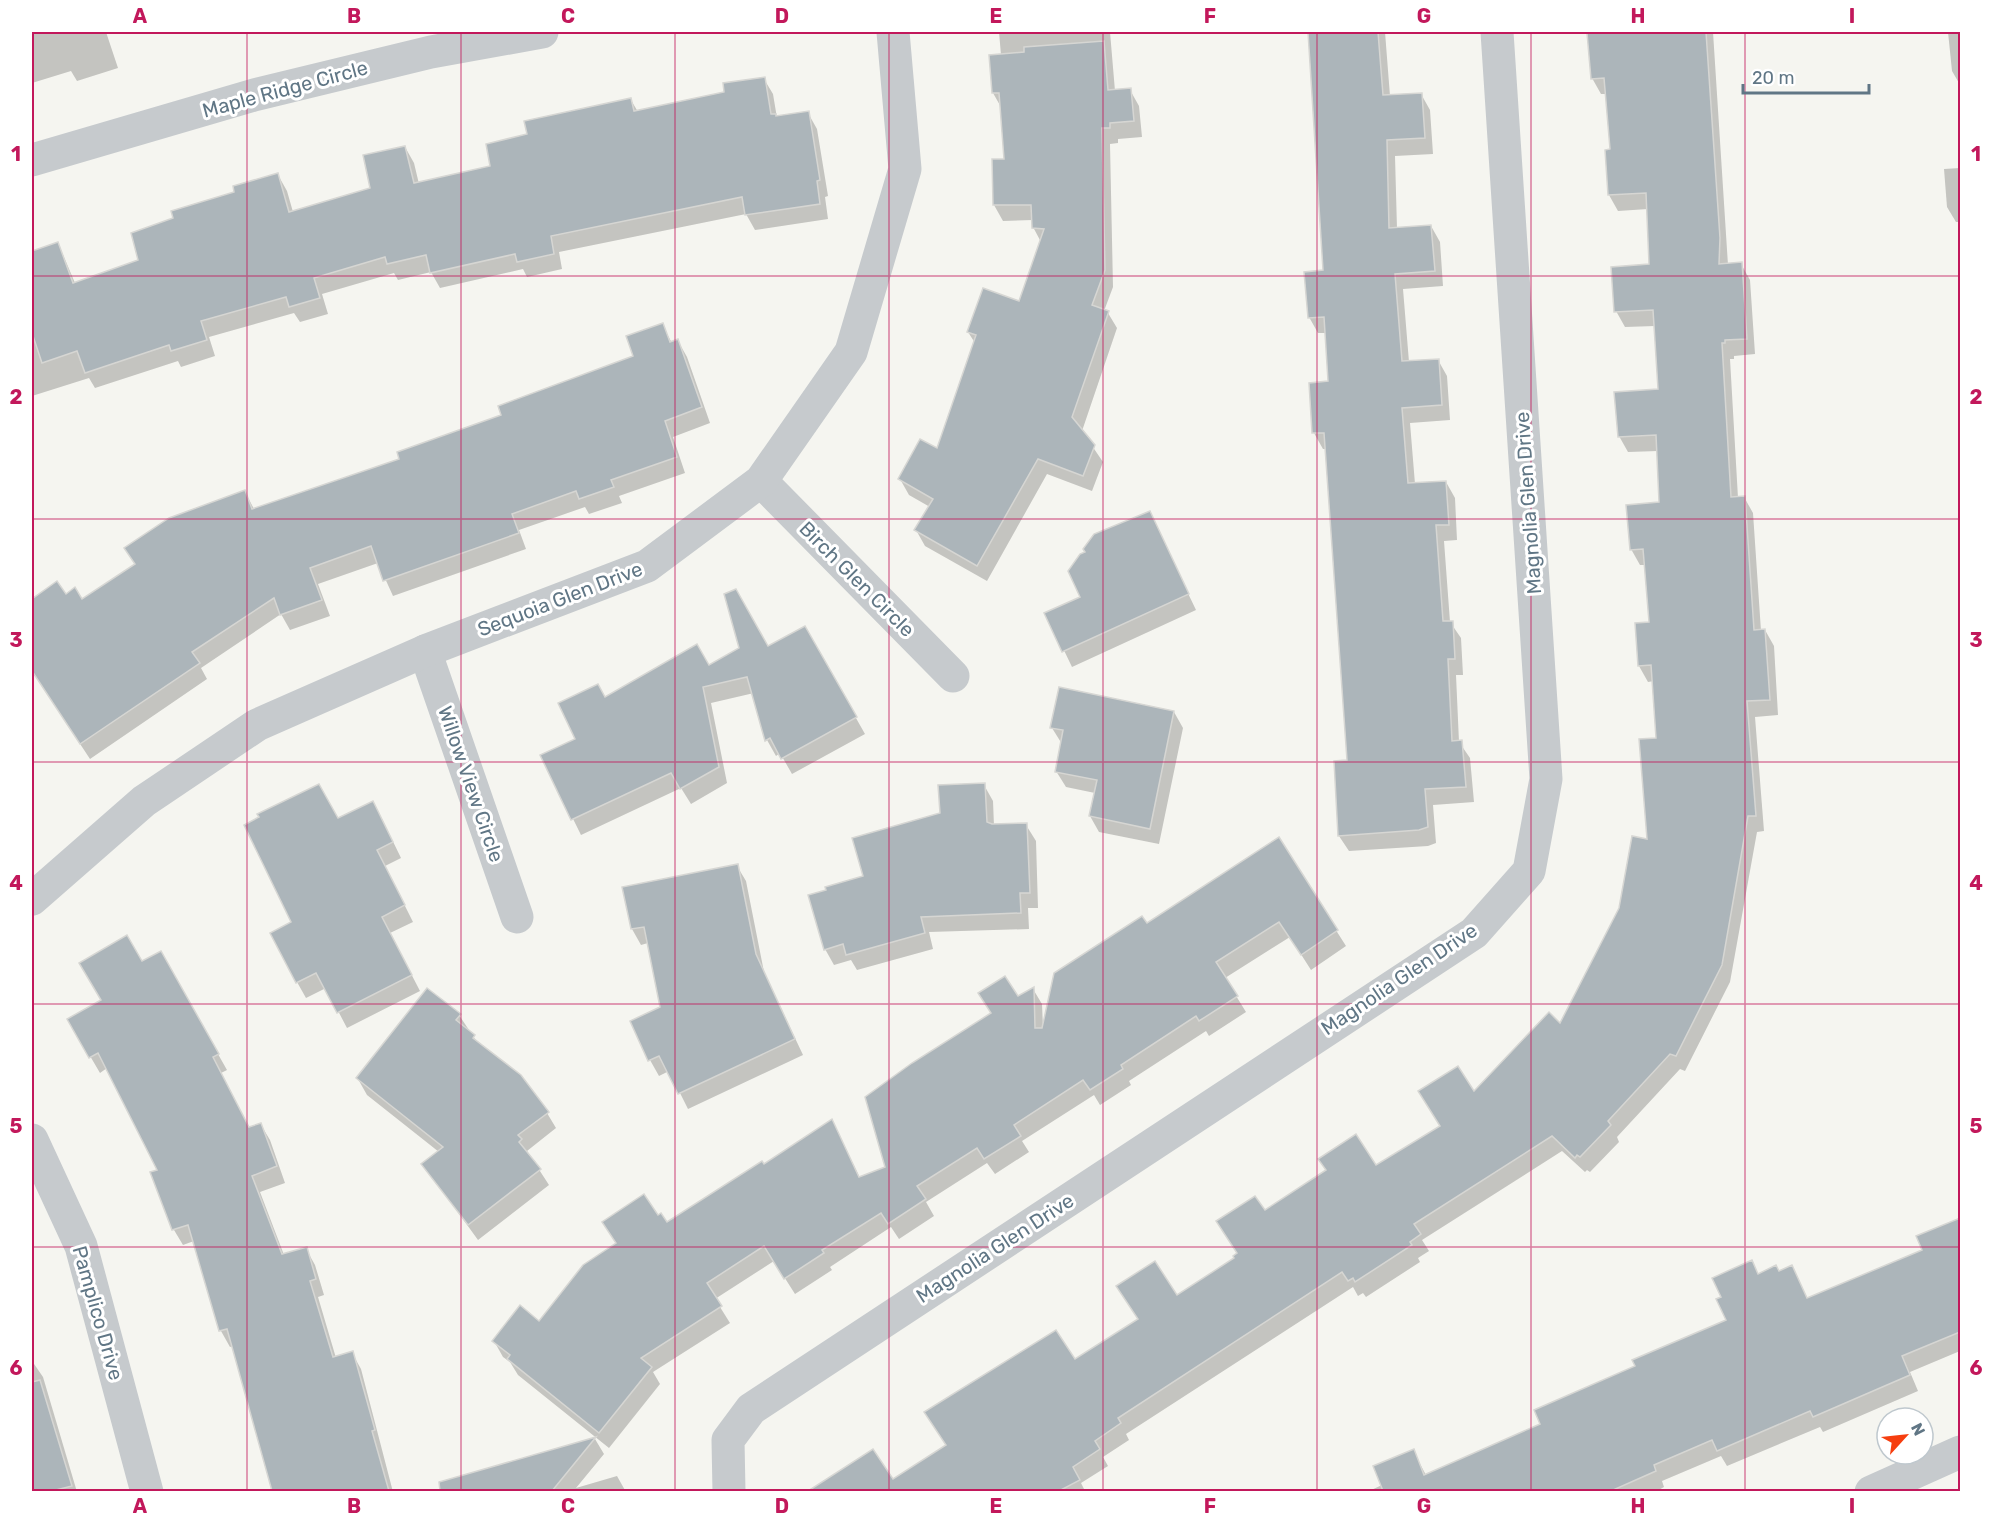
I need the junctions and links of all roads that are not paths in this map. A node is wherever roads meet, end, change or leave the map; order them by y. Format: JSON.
{"nodes":[{"id":1,"x":542,"y":32,"type":"edge"},
{"id":2,"x":893,"y":32,"type":"edge"},
{"id":3,"x":1497,"y":32,"type":"edge"},
{"id":4,"x":32,"y":160,"type":"edge"},
{"id":5,"x":761,"y":481,"type":"junction"},
{"id":6,"x":425,"y":651,"type":"junction"},
{"id":7,"x":953,"y":676,"type":"dead end"},
{"id":8,"x":32,"y":899,"type":"edge"},
{"id":9,"x":517,"y":917,"type":"dead end"},
{"id":10,"x":32,"y":1140,"type":"edge"},
{"id":11,"x":1960,"y":1452,"type":"edge"},
{"id":12,"x":147,"y":1491,"type":"edge"},
{"id":13,"x":729,"y":1491,"type":"edge"},
{"id":14,"x":1871,"y":1491,"type":"edge"}],
"edges":[{"from":1,"to":4,"type":"street","name":"Maple Ridge Circle"},
{"from":2,"to":5,"type":"street","name":"Sequoia Glen Drive"},
{"from":3,"to":13,"type":"street","name":"Magnolia Glen Drive"},
{"from":5,"to":6,"type":"street","name":"Sequoia Glen Drive"},
{"from":5,"to":7,"type":"street","name":"Birch Glen Circle"},
{"from":6,"to":8,"type":"street","name":"Sequoia Glen Drive"},
{"from":6,"to":9,"type":"street","name":"Willow View Circle"},
{"from":10,"to":12,"type":"street","name":"Pamplico Drive"},
{"from":11,"to":14,"type":"street"}]}
